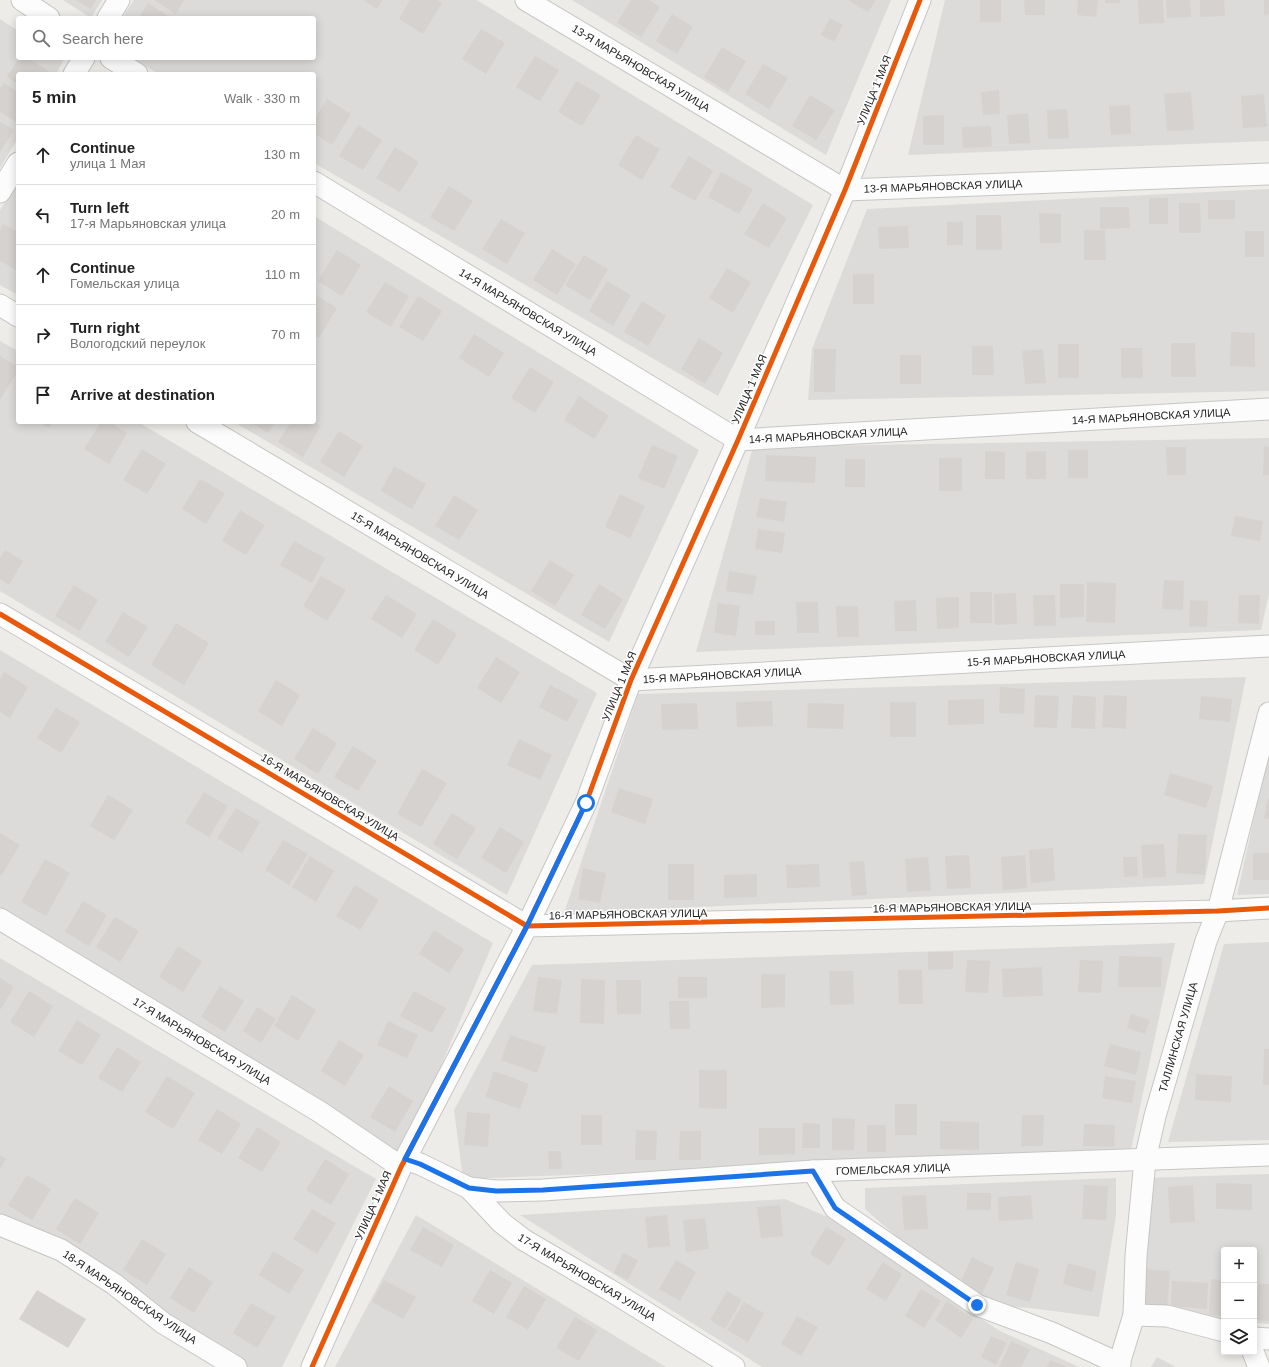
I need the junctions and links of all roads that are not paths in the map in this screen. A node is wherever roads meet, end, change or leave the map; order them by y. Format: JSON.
{"nodes":[{"id":1,"x":22,"y":0,"type":"edge"},
{"id":2,"x":119,"y":0,"type":"edge"},
{"id":3,"x":526,"y":0,"type":"edge"},
{"id":4,"x":920,"y":0,"type":"edge"},
{"id":5,"x":46,"y":16,"type":"edge"},
{"id":6,"x":109,"y":16,"type":"edge"},
{"id":7,"x":83,"y":60,"type":"edge"},
{"id":8,"x":114,"y":60,"type":"edge"},
{"id":9,"x":75,"y":72,"type":"edge"},
{"id":10,"x":135,"y":72,"type":"edge"},
{"id":11,"x":16,"y":166,"type":"edge"},
{"id":12,"x":1269,"y":174,"type":"edge"},
{"id":13,"x":316,"y":183,"type":"edge"},
{"id":14,"x":845,"y":190,"type":"junction"},
{"id":15,"x":0,"y":192,"type":"edge"},
{"id":16,"x":0,"y":305,"type":"edge"},
{"id":17,"x":16,"y":315,"type":"edge"},
{"id":18,"x":1269,"y":409,"type":"edge"},
{"id":19,"x":200,"y":424,"type":"edge"},
{"id":20,"x":738,"y":440,"type":"junction"},
{"id":21,"x":0,"y":614,"type":"edge"},
{"id":22,"x":1269,"y":646,"type":"edge"},
{"id":23,"x":631,"y":680,"type":"junction"},
{"id":24,"x":1269,"y":713,"type":"edge"},
{"id":25,"x":1269,"y":908,"type":"edge"},
{"id":26,"x":1218,"y":911,"type":"junction"},
{"id":27,"x":0,"y":919,"type":"edge"},
{"id":28,"x":527,"y":926,"type":"junction"},
{"id":29,"x":1269,"y":1155,"type":"edge"},
{"id":30,"x":1145,"y":1160,"type":"junction"},
{"id":31,"x":403,"y":1163,"type":"junction"},
{"id":32,"x":813,"y":1171,"type":"junction"},
{"id":33,"x":469,"y":1188,"type":"junction"},
{"id":34,"x":0,"y":1225,"type":"edge"},
{"id":35,"x":1134,"y":1315,"type":"junction"},
{"id":36,"x":1221,"y":1330,"type":"edge"},
{"id":37,"x":1257,"y":1338,"type":"edge"},
{"id":38,"x":1269,"y":1339,"type":"edge"},
{"id":39,"x":1254,"y":1355,"type":"edge"},
{"id":40,"x":1119,"y":1365,"type":"edge"},
{"id":41,"x":236,"y":1367,"type":"edge"},
{"id":42,"x":312,"y":1367,"type":"edge"},
{"id":43,"x":734,"y":1367,"type":"edge"},
{"id":44,"x":1259,"y":1367,"type":"edge"}],
"edges":[{"from":1,"to":5,"type":"street"},
{"from":2,"to":6,"type":"street"},
{"from":3,"to":14,"type":"street","name":"13-Я МАРЬЯНОВСКАЯ УЛИЦА"},
{"from":4,"to":14,"type":"street","name":"УЛИЦА 1 МАЯ"},
{"from":7,"to":9,"type":"street"},
{"from":8,"to":10,"type":"street"},
{"from":11,"to":15,"type":"street"},
{"from":12,"to":14,"type":"street","name":"13-Я МАРЬЯНОВСКАЯ УЛИЦА"},
{"from":13,"to":20,"type":"street","name":"14-Я МАРЬЯНОВСКАЯ УЛИЦА"},
{"from":14,"to":20,"type":"street","name":"УЛИЦА 1 МАЯ"},
{"from":16,"to":17,"type":"street"},
{"from":18,"to":20,"type":"street","name":"14-Я МАРЬЯНОВСКАЯ УЛИЦА"},
{"from":19,"to":23,"type":"street","name":"15-Я МАРЬЯНОВСКАЯ УЛИЦА"},
{"from":20,"to":23,"type":"street","name":"УЛИЦА 1 МАЯ"},
{"from":21,"to":28,"type":"street","name":"16-Я МАРЬЯНОВСКАЯ УЛИЦА"},
{"from":22,"to":23,"type":"street","name":"15-Я МАРЬЯНОВСКАЯ УЛИЦА"},
{"from":23,"to":28,"type":"street","name":"УЛИЦА 1 МАЯ"},
{"from":24,"to":26,"type":"street","name":"ТАЛЛИНСКАЯ УЛИЦА"},
{"from":25,"to":26,"type":"street","name":"16-Я МАРЬЯНОВСКАЯ УЛИЦА"},
{"from":26,"to":28,"type":"street","name":"16-Я МАРЬЯНОВСКАЯ УЛИЦА"},
{"from":26,"to":30,"type":"street","name":"ТАЛЛИНСКАЯ УЛИЦА"},
{"from":27,"to":31,"type":"street","name":"17-Я МАРЬЯНОВСКАЯ УЛИЦА"},
{"from":28,"to":31,"type":"street","name":"УЛИЦА 1 МАЯ"},
{"from":29,"to":30,"type":"street","name":"ГОМЕЛЬСКАЯ УЛИЦА"},
{"from":30,"to":32,"type":"street","name":"ГОМЕЛЬСКАЯ УЛИЦА"},
{"from":30,"to":35,"type":"street","name":"ТАЛЛИНСКАЯ УЛИЦА"},
{"from":31,"to":33,"type":"street","name":"17-Я МАРЬЯНОВСКАЯ УЛИЦА"},
{"from":31,"to":42,"type":"street","name":"УЛИЦА 1 МАЯ"},
{"from":32,"to":33,"type":"street","name":"ГОМЕЛЬСКАЯ УЛИЦА"},
{"from":32,"to":40,"type":"street"},
{"from":33,"to":43,"type":"street","name":"17-Я МАРЬЯНОВСКАЯ УЛИЦА"},
{"from":34,"to":41,"type":"street","name":"18-Я МАРЬЯНОВСКАЯ УЛИЦА"},
{"from":35,"to":36,"type":"street"},
{"from":35,"to":40,"type":"street","name":"ТАЛЛИНСКАЯ УЛИЦА"},
{"from":37,"to":38,"type":"street"},
{"from":39,"to":44,"type":"street"}]}
